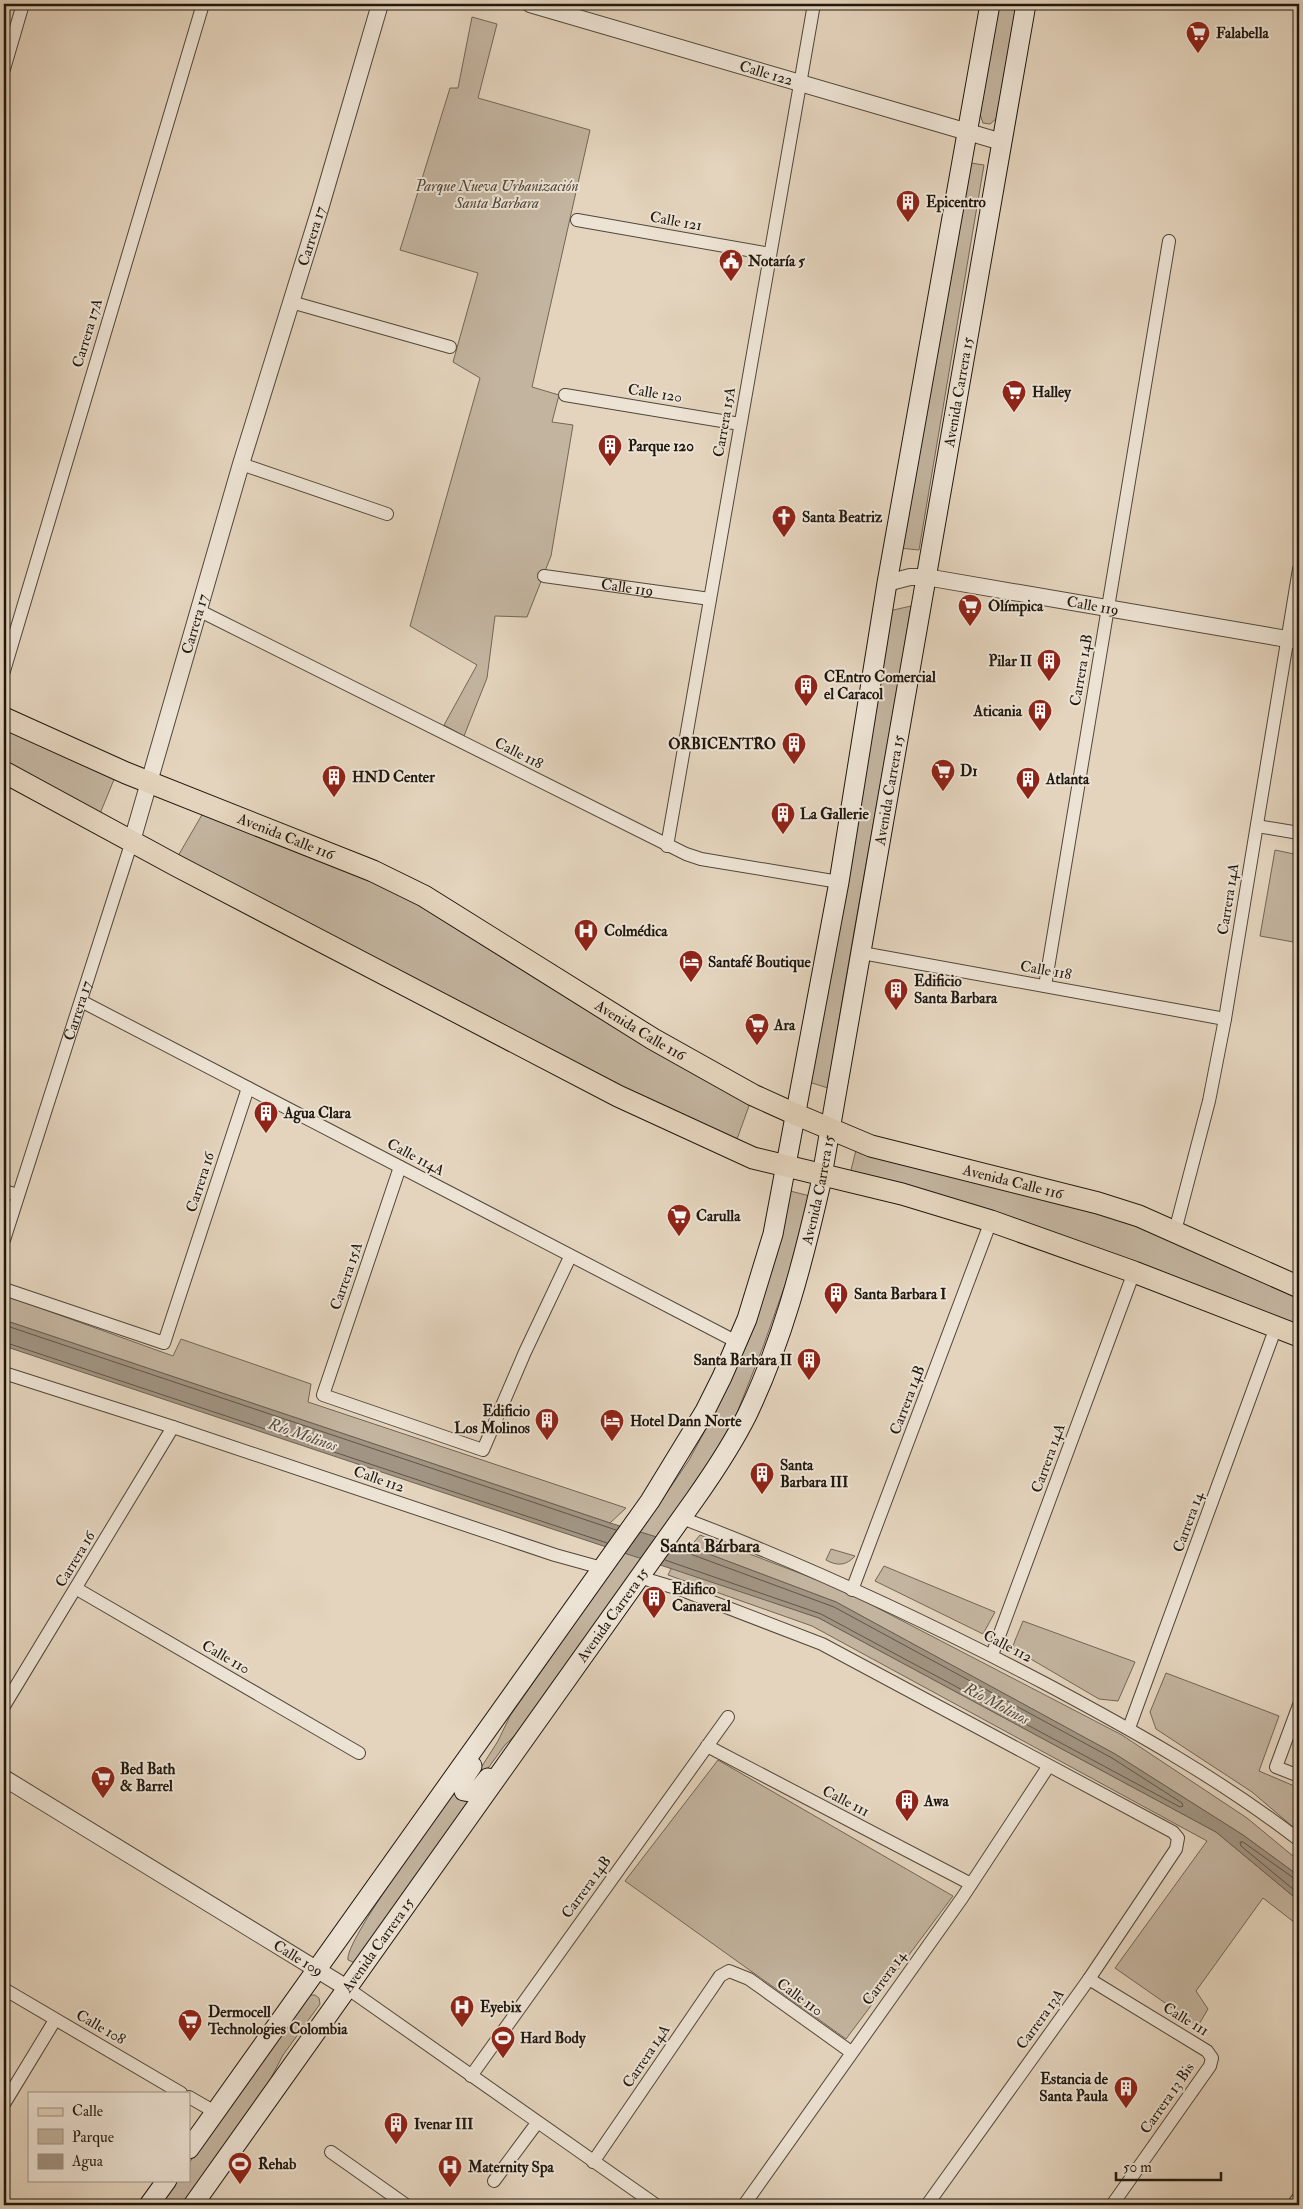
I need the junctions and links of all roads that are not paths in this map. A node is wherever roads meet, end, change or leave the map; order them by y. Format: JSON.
{"nodes":[{"id":1,"x":23,"y":4,"type":"edge"},
{"id":2,"x":202,"y":4,"type":"edge"},
{"id":3,"x":380,"y":4,"type":"edge"},
{"id":4,"x":530,"y":4,"type":"edge"},
{"id":5,"x":814,"y":4,"type":"edge"},
{"id":6,"x":990,"y":4,"type":"edge"},
{"id":7,"x":1026,"y":4,"type":"edge"},
{"id":8,"x":4,"y":69,"type":"edge"},
{"id":9,"x":800,"y":82,"type":"junction"},
{"id":10,"x":968,"y":132,"type":"junction"},
{"id":11,"x":1002,"y":142,"type":"junction"},
{"id":12,"x":577,"y":220,"type":"dead end"},
{"id":13,"x":1169,"y":241,"type":"dead end"},
{"id":14,"x":770,"y":254,"type":"junction"},
{"id":15,"x":291,"y":302,"type":"junction"},
{"id":16,"x":450,"y":347,"type":"dead end"},
{"id":17,"x":565,"y":395,"type":"dead end"},
{"id":18,"x":740,"y":424,"type":"junction"},
{"id":19,"x":241,"y":464,"type":"junction"},
{"id":20,"x":387,"y":514,"type":"dead end"},
{"id":21,"x":1299,"y":569,"type":"edge"},
{"id":22,"x":544,"y":576,"type":"dead end"},
{"id":23,"x":926,"y":577,"type":"junction"},
{"id":24,"x":887,"y":583,"type":"junction"},
{"id":25,"x":710,"y":598,"type":"junction"},
{"id":26,"x":1108,"y":608,"type":"junction"},
{"id":27,"x":198,"y":610,"type":"junction"},
{"id":28,"x":1294,"y":640,"type":"edge"},
{"id":29,"x":4,"y":671,"type":"edge"},
{"id":30,"x":4,"y":718,"type":"edge"},
{"id":31,"x":4,"y":772,"type":"edge"},
{"id":32,"x":150,"y":782,"type":"junction"},
{"id":33,"x":1257,"y":826,"type":"junction"},
{"id":34,"x":1299,"y":833,"type":"edge"},
{"id":35,"x":132,"y":841,"type":"junction"},
{"id":36,"x":667,"y":846,"type":"junction"},
{"id":37,"x":838,"y":882,"type":"junction"},
{"id":38,"x":862,"y":953,"type":"junction"},
{"id":39,"x":1045,"y":986,"type":"junction"},
{"id":40,"x":81,"y":1001,"type":"junction"},
{"id":41,"x":1225,"y":1019,"type":"junction"},
{"id":42,"x":248,"y":1088,"type":"junction"},
{"id":43,"x":795,"y":1114,"type":"junction"},
{"id":44,"x":831,"y":1130,"type":"junction"},
{"id":45,"x":400,"y":1167,"type":"junction"},
{"id":46,"x":786,"y":1167,"type":"junction"},
{"id":47,"x":822,"y":1176,"type":"junction"},
{"id":48,"x":4,"y":1191,"type":"edge"},
{"id":49,"x":18,"y":1195,"type":"junction"},
{"id":50,"x":991,"y":1221,"type":"junction"},
{"id":51,"x":1175,"y":1231,"type":"junction"},
{"id":52,"x":4,"y":1240,"type":"edge"},
{"id":53,"x":570,"y":1257,"type":"junction"},
{"id":54,"x":1134,"y":1272,"type":"junction"},
{"id":55,"x":1299,"y":1287,"type":"edge"},
{"id":56,"x":4,"y":1289,"type":"edge"},
{"id":57,"x":1276,"y":1327,"type":"junction"},
{"id":58,"x":1299,"y":1336,"type":"edge"},
{"id":59,"x":737,"y":1342,"type":"junction"},
{"id":60,"x":4,"y":1373,"type":"edge"},
{"id":61,"x":173,"y":1427,"type":"junction"},
{"id":62,"x":679,"y":1522,"type":"junction"},
{"id":63,"x":602,"y":1568,"type":"junction"},
{"id":64,"x":644,"y":1571,"type":"junction"},
{"id":65,"x":76,"y":1589,"type":"junction"},
{"id":66,"x":852,"y":1590,"type":"junction"},
{"id":67,"x":992,"y":1655,"type":"junction"},
{"id":68,"x":1299,"y":1705,"type":"edge"},
{"id":69,"x":4,"y":1706,"type":"edge"},
{"id":70,"x":498,"y":1714,"type":"junction"},
{"id":71,"x":728,"y":1717,"type":"dead end"},
{"id":72,"x":1128,"y":1728,"type":"junction"},
{"id":73,"x":528,"y":1734,"type":"junction"},
{"id":74,"x":707,"y":1746,"type":"junction"},
{"id":75,"x":359,"y":1753,"type":"dead end"},
{"id":76,"x":1048,"y":1767,"type":"junction"},
{"id":77,"x":1299,"y":1776,"type":"edge"},
{"id":78,"x":4,"y":1778,"type":"edge"},
{"id":79,"x":1299,"y":1840,"type":"edge"},
{"id":80,"x":971,"y":1884,"type":"junction"},
{"id":81,"x":318,"y":1969,"type":"junction"},
{"id":82,"x":729,"y":1971,"type":"joint"},
{"id":83,"x":1089,"y":1979,"type":"junction"},
{"id":84,"x":347,"y":1988,"type":"junction"},
{"id":85,"x":4,"y":1989,"type":"edge"},
{"id":86,"x":56,"y":2020,"type":"junction"},
{"id":87,"x":852,"y":2052,"type":"junction"},
{"id":88,"x":1212,"y":2058,"type":"joint"},
{"id":89,"x":471,"y":2076,"type":"junction"},
{"id":90,"x":179,"y":2092,"type":"edge"},
{"id":91,"x":190,"y":2098,"type":"edge"},
{"id":92,"x":4,"y":2104,"type":"edge"},
{"id":93,"x":215,"y":2112,"type":"junction"},
{"id":94,"x":537,"y":2123,"type":"junction"},
{"id":95,"x":190,"y":2148,"type":"edge"},
{"id":96,"x":331,"y":2152,"type":"dead end"},
{"id":97,"x":593,"y":2162,"type":"junction"},
{"id":98,"x":166,"y":2182,"type":"edge"},
{"id":99,"x":494,"y":2182,"type":"dead end"},
{"id":100,"x":1299,"y":2197,"type":"edge"},
{"id":101,"x":149,"y":2205,"type":"edge"},
{"id":102,"x":194,"y":2205,"type":"edge"},
{"id":103,"x":406,"y":2205,"type":"edge"},
{"id":104,"x":656,"y":2205,"type":"edge"},
{"id":105,"x":744,"y":2205,"type":"edge"},
{"id":106,"x":927,"y":2205,"type":"edge"},
{"id":107,"x":1112,"y":2205,"type":"edge"},
{"id":108,"x":1293,"y":2205,"type":"edge"}],
"edges":[{"from":1,"to":8,"type":"street"},
{"from":2,"to":29,"type":"street","name":"Carrera 17A"},
{"from":3,"to":15,"type":"street","name":"Carrera 17"},
{"from":4,"to":9,"type":"street","name":"Calle 122"},
{"from":5,"to":9,"type":"street","name":"Carrera 15A"},
{"from":6,"to":10,"type":"main road"},
{"from":7,"to":11,"type":"main road","name":"Avenida Carrera 15"},
{"from":9,"to":10,"type":"street","name":"Calle 122"},
{"from":9,"to":14,"type":"street","name":"Carrera 15A"},
{"from":10,"to":11,"type":"street","name":"Calle 122"},
{"from":10,"to":24,"type":"main road"},
{"from":11,"to":23,"type":"main road","name":"Avenida Carrera 15"},
{"from":12,"to":14,"type":"street","name":"Calle 121"},
{"from":13,"to":26,"type":"street","name":"Carrera 14B"},
{"from":14,"to":18,"type":"street","name":"Carrera 15A"},
{"from":15,"to":16,"type":"street"},
{"from":15,"to":19,"type":"street","name":"Carrera 17"},
{"from":17,"to":18,"type":"street","name":"Calle 120"},
{"from":18,"to":25,"type":"street","name":"Carrera 15A"},
{"from":19,"to":20,"type":"street"},
{"from":19,"to":27,"type":"street","name":"Carrera 17"},
{"from":21,"to":28,"type":"street","name":"Carrera 14A"},
{"from":22,"to":25,"type":"street","name":"Calle 119"},
{"from":23,"to":24,"type":"street","name":"Calle 119"},
{"from":23,"to":26,"type":"street","name":"Calle 119"},
{"from":23,"to":38,"type":"main road","name":"Avenida Carrera 15"},
{"from":24,"to":37,"type":"main road"},
{"from":25,"to":36,"type":"street","name":"Carrera 15A"},
{"from":26,"to":28,"type":"street","name":"Calle 119"},
{"from":26,"to":39,"type":"street","name":"Carrera 14B"},
{"from":27,"to":32,"type":"street","name":"Carrera 17"},
{"from":27,"to":36,"type":"street","name":"Calle 118"},
{"from":28,"to":33,"type":"street","name":"Carrera 14A"},
{"from":30,"to":32,"type":"main road","name":"Avenida Calle 116"},
{"from":31,"to":35,"type":"main road"},
{"from":32,"to":35,"type":"street","name":"Carrera 17"},
{"from":32,"to":43,"type":"main road","name":"Avenida Calle 116"},
{"from":33,"to":34,"type":"street"},
{"from":33,"to":41,"type":"street","name":"Carrera 14A"},
{"from":35,"to":40,"type":"street","name":"Carrera 17"},
{"from":35,"to":46,"type":"main road"},
{"from":36,"to":37,"type":"street","name":"Calle 118"},
{"from":37,"to":43,"type":"main road"},
{"from":38,"to":39,"type":"street","name":"Calle 118"},
{"from":38,"to":44,"type":"main road","name":"Avenida Carrera 15"},
{"from":39,"to":41,"type":"street","name":"Calle 118"},
{"from":40,"to":42,"type":"street","name":"Calle 114A"},
{"from":40,"to":49,"type":"street","name":"Carrera 17"},
{"from":41,"to":51,"type":"street","name":"Carrera 14A"},
{"from":42,"to":45,"type":"street","name":"Calle 114A"},
{"from":42,"to":56,"type":"street","name":"Carrera 16"},
{"from":43,"to":44,"type":"main road","name":"Avenida Calle 116"},
{"from":43,"to":46,"type":"main road"},
{"from":44,"to":47,"type":"main road","name":"Avenida Carrera 15"},
{"from":44,"to":51,"type":"main road","name":"Avenida Calle 116"},
{"from":45,"to":53,"type":"street","name":"Calle 114A"},
{"from":45,"to":53,"type":"street","name":"Carrera 15A"},
{"from":46,"to":47,"type":"main road"},
{"from":46,"to":59,"type":"main road"},
{"from":47,"to":50,"type":"main road"},
{"from":47,"to":62,"type":"main road","name":"Avenida Carrera 15"},
{"from":48,"to":49,"type":"street"},
{"from":49,"to":52,"type":"street","name":"Carrera 17"},
{"from":50,"to":54,"type":"main road"},
{"from":50,"to":66,"type":"street","name":"Carrera 14B"},
{"from":51,"to":55,"type":"main road","name":"Avenida Calle 116"},
{"from":53,"to":59,"type":"street","name":"Calle 114A"},
{"from":54,"to":57,"type":"main road"},
{"from":54,"to":67,"type":"street","name":"Carrera 14A"},
{"from":57,"to":58,"type":"main road"},
{"from":57,"to":72,"type":"street","name":"Carrera 14"},
{"from":59,"to":63,"type":"main road"},
{"from":60,"to":61,"type":"street","name":"Calle 112"},
{"from":61,"to":63,"type":"street","name":"Calle 112"},
{"from":61,"to":65,"type":"street","name":"Carrera 16"},
{"from":62,"to":64,"type":"main road","name":"Avenida Carrera 15"},
{"from":62,"to":66,"type":"street","name":"Calle 112"},
{"from":63,"to":70,"type":"main road"},
{"from":64,"to":73,"type":"main road","name":"Avenida Carrera 15"},
{"from":64,"to":76,"type":"street"},
{"from":65,"to":69,"type":"street","name":"Carrera 16"},
{"from":65,"to":75,"type":"street","name":"Calle 110"},
{"from":66,"to":67,"type":"street","name":"Calle 112"},
{"from":67,"to":72,"type":"street","name":"Calle 112"},
{"from":68,"to":77,"type":"street"},
{"from":70,"to":73,"type":"main road"},
{"from":70,"to":81,"type":"main road"},
{"from":71,"to":74,"type":"street","name":"Carrera 14B"},
{"from":72,"to":79,"type":"street","name":"Calle 112"},
{"from":73,"to":84,"type":"main road","name":"Avenida Carrera 15"},
{"from":74,"to":80,"type":"street","name":"Calle 111"},
{"from":74,"to":89,"type":"street","name":"Carrera 14B"},
{"from":76,"to":80,"type":"street","name":"Carrera 14"},
{"from":76,"to":83,"type":"street","name":"Carrera 13A"},
{"from":78,"to":81,"type":"street","name":"Calle 109"},
{"from":80,"to":87,"type":"street","name":"Carrera 14"},
{"from":81,"to":84,"type":"street","name":"Calle 109"},
{"from":81,"to":93,"type":"main road"},
{"from":82,"to":87,"type":"street","name":"Calle 110"},
{"from":82,"to":97,"type":"street","name":"Carrera 14A"},
{"from":83,"to":88,"type":"street","name":"Calle 111"},
{"from":83,"to":106,"type":"street","name":"Carrera 13A"},
{"from":84,"to":89,"type":"street","name":"Calle 109"},
{"from":84,"to":102,"type":"main road","name":"Avenida Carrera 15"},
{"from":85,"to":86,"type":"street","name":"Calle 108"},
{"from":86,"to":90,"type":"street","name":"Calle 108"},
{"from":86,"to":92,"type":"street"},
{"from":87,"to":105,"type":"street","name":"Carrera 14"},
{"from":88,"to":107,"type":"street","name":"Carrera 13 Bis"},
{"from":89,"to":94,"type":"street","name":"Calle 109"},
{"from":91,"to":93,"type":"street"},
{"from":93,"to":95,"type":"main road"},
{"from":94,"to":97,"type":"street","name":"Calle 109"},
{"from":94,"to":99,"type":"street"},
{"from":96,"to":103,"type":"street"},
{"from":97,"to":104,"type":"street","name":"Calle 109"},
{"from":98,"to":101,"type":"main road"},
{"from":100,"to":108,"type":"street"}]}
